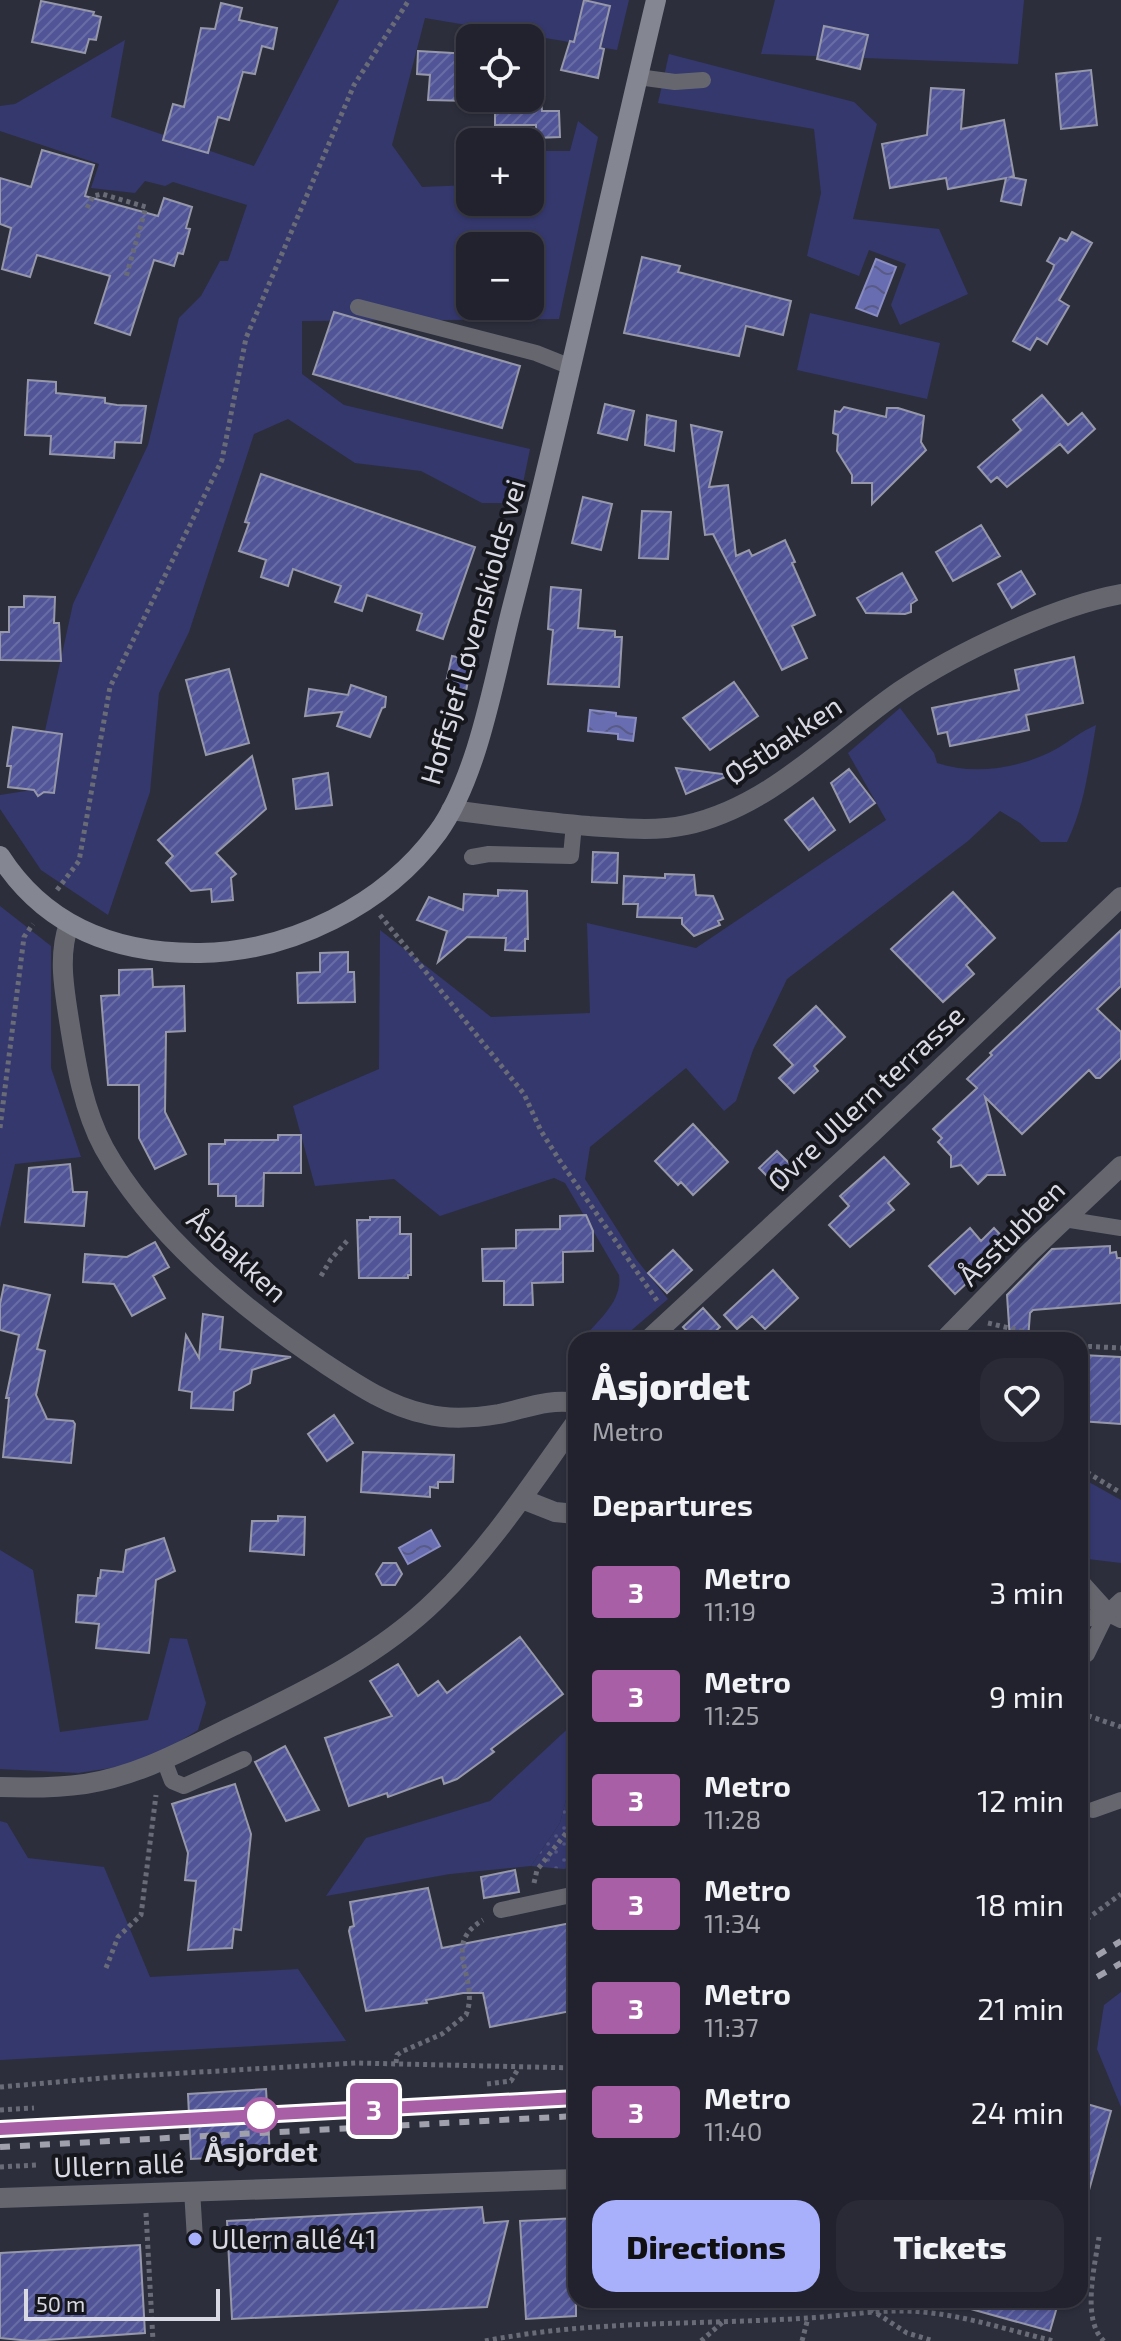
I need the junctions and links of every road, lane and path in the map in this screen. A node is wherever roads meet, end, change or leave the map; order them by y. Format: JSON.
{"nodes":[{"id":1,"x":409,"y":0,"type":"edge"},
{"id":2,"x":656,"y":0,"type":"edge"},
{"id":3,"x":638,"y":77,"type":"junction"},
{"id":4,"x":703,"y":80,"type":"dead end"},
{"id":5,"x":87,"y":208,"type":"dead end"},
{"id":6,"x":126,"y":277,"type":"dead end"},
{"id":7,"x":358,"y":307,"type":"dead end"},
{"id":8,"x":571,"y":367,"type":"junction"},
{"id":9,"x":1121,"y":594,"type":"edge"},
{"id":10,"x":451,"y":810,"type":"junction"},
{"id":11,"x":574,"y":824,"type":"junction"},
{"id":12,"x":0,"y":856,"type":"edge"},
{"id":13,"x":472,"y":857,"type":"dead end"},
{"id":14,"x":1121,"y":897,"type":"edge"},
{"id":15,"x":367,"y":899,"type":"junction"},
{"id":16,"x":45,"y":908,"type":"junction"},
{"id":17,"x":69,"y":924,"type":"junction"},
{"id":18,"x":0,"y":1128,"type":"edge"},
{"id":19,"x":1121,"y":1166,"type":"edge"},
{"id":20,"x":1064,"y":1219,"type":"junction"},
{"id":21,"x":1121,"y":1228,"type":"edge"},
{"id":22,"x":347,"y":1241,"type":"dead end"},
{"id":23,"x":321,"y":1276,"type":"dead end"},
{"id":24,"x":969,"y":1316,"type":"junction"},
{"id":25,"x":670,"y":1321,"type":"junction"},
{"id":26,"x":657,"y":1332,"type":"edge"},
{"id":27,"x":952,"y":1332,"type":"edge"},
{"id":28,"x":1029,"y":1332,"type":"edge"},
{"id":29,"x":1088,"y":1346,"type":"edge"},
{"id":30,"x":1121,"y":1348,"type":"edge"},
{"id":31,"x":568,"y":1403,"type":"edge"},
{"id":32,"x":568,"y":1433,"type":"edge"},
{"id":33,"x":1088,"y":1473,"type":"edge"},
{"id":34,"x":1121,"y":1493,"type":"edge"},
{"id":35,"x":522,"y":1499,"type":"junction"},
{"id":36,"x":568,"y":1513,"type":"edge"},
{"id":37,"x":1088,"y":1589,"type":"edge"},
{"id":38,"x":1116,"y":1611,"type":"edge"},
{"id":39,"x":1088,"y":1619,"type":"edge"},
{"id":40,"x":1088,"y":1653,"type":"edge"},
{"id":41,"x":1088,"y":1716,"type":"edge"},
{"id":42,"x":1121,"y":1727,"type":"edge"},
{"id":43,"x":244,"y":1759,"type":"dead end"},
{"id":44,"x":156,"y":1764,"type":"junction"},
{"id":45,"x":0,"y":1787,"type":"edge"},
{"id":46,"x":1121,"y":1800,"type":"edge"},
{"id":47,"x":1093,"y":1810,"type":"dead end"},
{"id":48,"x":568,"y":1831,"type":"edge"},
{"id":49,"x":1121,"y":1894,"type":"edge"},
{"id":50,"x":568,"y":1896,"type":"edge"},
{"id":51,"x":535,"y":1904,"type":"junction"},
{"id":52,"x":501,"y":1910,"type":"joint"},
{"id":53,"x":1088,"y":1918,"type":"edge"},
{"id":54,"x":106,"y":1968,"type":"dead end"},
{"id":55,"x":396,"y":2063,"type":"junction"},
{"id":56,"x":518,"y":2068,"type":"junction"},
{"id":57,"x":568,"y":2068,"type":"edge"},
{"id":58,"x":487,"y":2084,"type":"dead end"},
{"id":59,"x":0,"y":2087,"type":"edge"},
{"id":60,"x":34,"y":2108,"type":"dead end"},
{"id":61,"x":0,"y":2110,"type":"edge"},
{"id":62,"x":36,"y":2165,"type":"dead end"},
{"id":63,"x":0,"y":2167,"type":"edge"},
{"id":64,"x":568,"y":2179,"type":"edge"},
{"id":65,"x":192,"y":2190,"type":"junction"},
{"id":66,"x":0,"y":2198,"type":"edge"},
{"id":67,"x":146,"y":2200,"type":"dead end"},
{"id":68,"x":1099,"y":2237,"type":"dead end"},
{"id":69,"x":195,"y":2239,"type":"dead end"},
{"id":70,"x":872,"y":2308,"type":"edge"},
{"id":71,"x":873,"y":2311,"type":"junction"},
{"id":72,"x":808,"y":2318,"type":"junction"},
{"id":73,"x":725,"y":2320,"type":"junction"},
{"id":74,"x":153,"y":2341,"type":"edge"},
{"id":75,"x":485,"y":2341,"type":"edge"},
{"id":76,"x":701,"y":2341,"type":"edge"},
{"id":77,"x":802,"y":2341,"type":"edge"},
{"id":78,"x":934,"y":2341,"type":"edge"},
{"id":79,"x":1054,"y":2341,"type":"edge"},
{"id":80,"x":1104,"y":2341,"type":"edge"}],
"edges":[{"from":1,"to":16,"type":"path"},
{"from":2,"to":3,"type":"street","name":"Hoffsjef Løvenskiolds vei"},
{"from":3,"to":4,"type":"lane"},
{"from":3,"to":8,"type":"street","name":"Hoffsjef Løvenskiolds vei"},
{"from":5,"to":6,"type":"path"},
{"from":7,"to":8,"type":"lane"},
{"from":8,"to":10,"type":"street","name":"Hoffsjef Løvenskiolds vei"},
{"from":9,"to":11,"type":"street","name":"Østbakken"},
{"from":10,"to":11,"type":"street","name":"Østbakken"},
{"from":10,"to":15,"type":"street","name":"Hoffsjef Løvenskiolds vei"},
{"from":11,"to":13,"type":"lane"},
{"from":12,"to":16,"type":"street","name":"Hoffsjef Løvenskiolds vei"},
{"from":14,"to":25,"type":"street","name":"Øvre Ullern terrasse"},
{"from":15,"to":17,"type":"street","name":"Hoffsjef Løvenskiolds vei"},
{"from":15,"to":25,"type":"path"},
{"from":16,"to":17,"type":"street","name":"Hoffsjef Løvenskiolds vei"},
{"from":16,"to":18,"type":"path"},
{"from":17,"to":31,"type":"street","name":"Åsbakken"},
{"from":19,"to":20,"type":"street","name":"Åsstubben"},
{"from":20,"to":21,"type":"lane"},
{"from":20,"to":24,"type":"street","name":"Åsstubben"},
{"from":22,"to":23,"type":"path"},
{"from":24,"to":27,"type":"street","name":"Åsstubben"},
{"from":24,"to":28,"type":"path"},
{"from":25,"to":26,"type":"street","name":"Øvre Ullern terrasse"},
{"from":29,"to":30,"type":"path"},
{"from":32,"to":35,"type":"street"},
{"from":33,"to":34,"type":"path"},
{"from":35,"to":36,"type":"street"},
{"from":35,"to":44,"type":"street"},
{"from":37,"to":38,"type":"street"},
{"from":38,"to":39,"type":"lane"},
{"from":38,"to":40,"type":"lane"},
{"from":41,"to":42,"type":"path"},
{"from":43,"to":44,"type":"lane"},
{"from":44,"to":45,"type":"street"},
{"from":44,"to":54,"type":"path"},
{"from":46,"to":47,"type":"lane"},
{"from":48,"to":51,"type":"path"},
{"from":49,"to":53,"type":"path"},
{"from":50,"to":51,"type":"lane"},
{"from":51,"to":52,"type":"lane"},
{"from":52,"to":55,"type":"path"},
{"from":55,"to":56,"type":"path"},
{"from":55,"to":59,"type":"path"},
{"from":56,"to":57,"type":"path"},
{"from":56,"to":58,"type":"path"},
{"from":60,"to":61,"type":"path"},
{"from":62,"to":63,"type":"path"},
{"from":64,"to":65,"type":"street","name":"Ullern allé"},
{"from":65,"to":66,"type":"street","name":"Ullern allé"},
{"from":65,"to":69,"type":"lane"},
{"from":67,"to":74,"type":"path","name":"Ullern allé"},
{"from":68,"to":80,"type":"path"},
{"from":70,"to":71,"type":"path"},
{"from":71,"to":72,"type":"path"},
{"from":71,"to":78,"type":"path"},
{"from":71,"to":79,"type":"path"},
{"from":72,"to":73,"type":"path"},
{"from":72,"to":77,"type":"path"},
{"from":73,"to":75,"type":"path"},
{"from":73,"to":76,"type":"path"}]}
